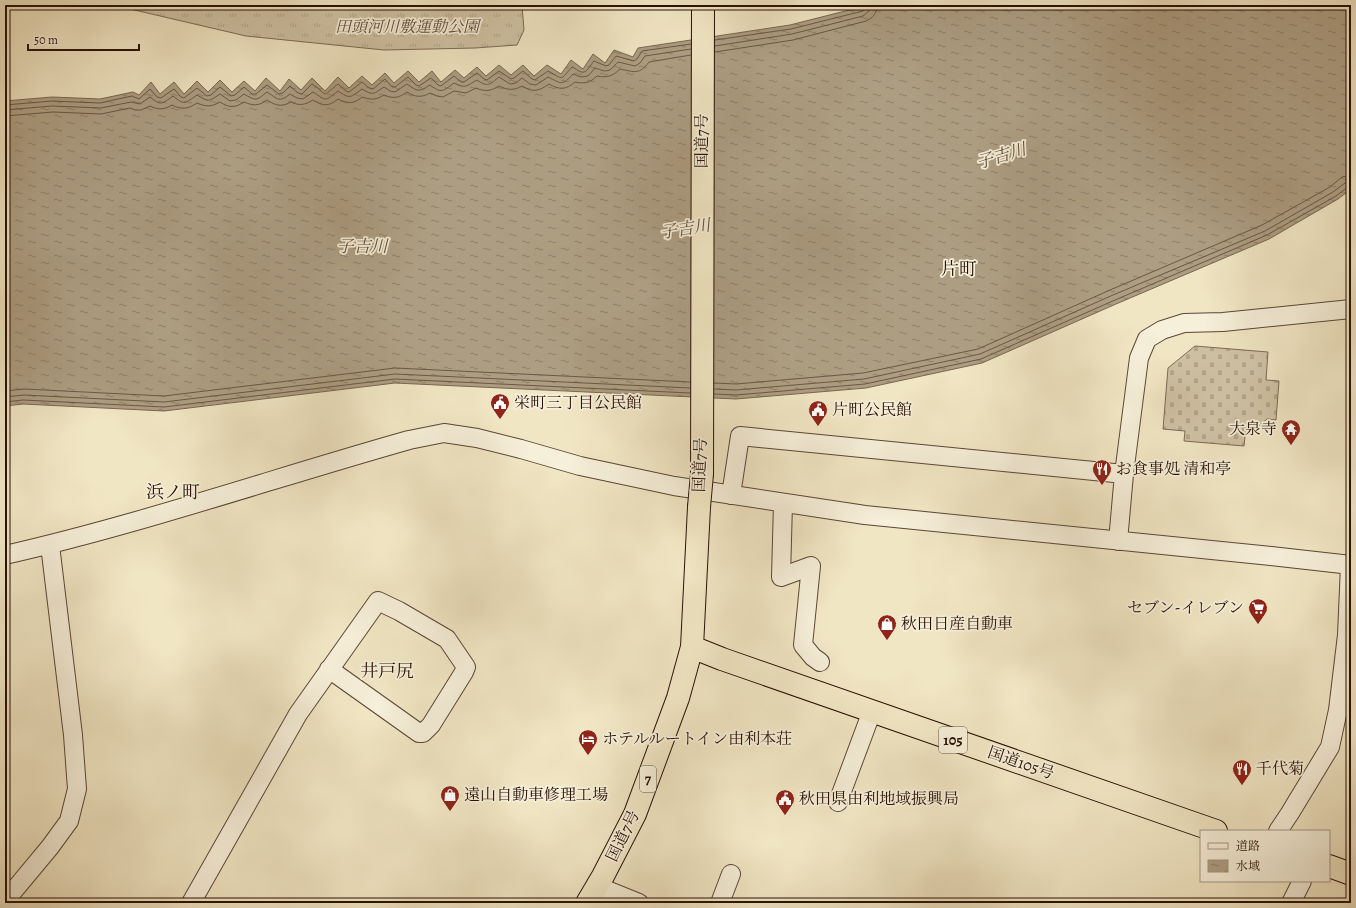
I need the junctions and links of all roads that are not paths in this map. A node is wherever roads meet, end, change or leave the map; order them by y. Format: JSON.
{"nodes":[{"id":1,"x":703,"y":5,"type":"edge"},
{"id":2,"x":1351,"y":309,"type":"edge"},
{"id":3,"x":1124,"y":474,"type":"junction"},
{"id":4,"x":731,"y":495,"type":"junction"},
{"id":5,"x":783,"y":503,"type":"junction"},
{"id":6,"x":1118,"y":541,"type":"junction"},
{"id":7,"x":50,"y":545,"type":"junction"},
{"id":8,"x":5,"y":555,"type":"edge"},
{"id":9,"x":1351,"y":565,"type":"edge"},
{"id":10,"x":692,"y":647,"type":"junction"},
{"id":11,"x":820,"y":662,"type":"dead end"},
{"id":12,"x":329,"y":669,"type":"junction"},
{"id":13,"x":1346,"y":675,"type":"edge"},
{"id":14,"x":872,"y":712,"type":"junction"},
{"id":15,"x":838,"y":802,"type":"dead end"},
{"id":16,"x":1213,"y":830,"type":"edge"},
{"id":17,"x":1279,"y":830,"type":"edge"},
{"id":18,"x":1330,"y":866,"type":"edge"},
{"id":19,"x":731,"y":874,"type":"dead end"},
{"id":20,"x":1351,"y":874,"type":"edge"},
{"id":21,"x":1302,"y":882,"type":"edge"},
{"id":22,"x":592,"y":895,"type":"edge"},
{"id":23,"x":5,"y":901,"type":"edge"},
{"id":24,"x":191,"y":903,"type":"edge"},
{"id":25,"x":639,"y":903,"type":"edge"},
{"id":26,"x":720,"y":903,"type":"edge"},
{"id":27,"x":1291,"y":903,"type":"edge"}],
"edges":[{"from":1,"to":10,"type":"highway","name":"国道7号","number":"7","bridge":true},
{"from":2,"to":3,"type":"street"},
{"from":3,"to":4,"type":"street"},
{"from":3,"to":6,"type":"street"},
{"from":4,"to":5,"type":"street"},
{"from":4,"to":7,"type":"street"},
{"from":5,"to":6,"type":"street"},
{"from":5,"to":11,"type":"street"},
{"from":6,"to":9,"type":"street"},
{"from":7,"to":8,"type":"street"},
{"from":7,"to":23,"type":"street"},
{"from":9,"to":13,"type":"street"},
{"from":10,"to":14,"type":"highway","name":"国道105号","number":"105"},
{"from":10,"to":22,"type":"highway","name":"国道7号","number":"7"},
{"from":12,"to":12,"type":"street"},
{"from":12,"to":24,"type":"street"},
{"from":13,"to":17,"type":"street"},
{"from":14,"to":15,"type":"street"},
{"from":14,"to":16,"type":"highway","name":"国道105号","number":"105"},
{"from":18,"to":20,"type":"highway"},
{"from":19,"to":26,"type":"street"},
{"from":21,"to":27,"type":"street"},
{"from":22,"to":25,"type":"street"}]}
